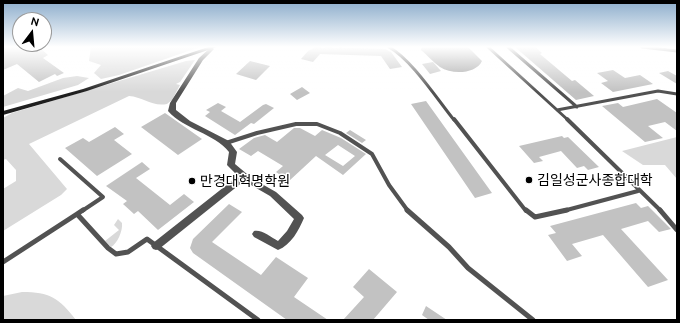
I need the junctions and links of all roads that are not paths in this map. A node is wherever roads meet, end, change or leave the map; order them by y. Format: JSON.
{"nodes":[{"id":1,"x":169,"y":62,"type":"edge"},
{"id":2,"x":199,"y":62,"type":"edge"},
{"id":3,"x":406,"y":62,"type":"edge"},
{"id":4,"x":505,"y":62,"type":"edge"},
{"id":5,"x":525,"y":62,"type":"edge"},
{"id":6,"x":677,"y":94,"type":"edge"},
{"id":7,"x":577,"y":107,"type":"junction"},
{"id":8,"x":557,"y":110,"type":"junction"},
{"id":9,"x":3,"y":113,"type":"edge"},
{"id":10,"x":226,"y":144,"type":"junction"},
{"id":11,"x":60,"y":159,"type":"dead end"},
{"id":12,"x":244,"y":176,"type":"junction"},
{"id":13,"x":638,"y":191,"type":"junction"},
{"id":14,"x":77,"y":214,"type":"junction"},
{"id":15,"x":677,"y":230,"type":"edge"},
{"id":16,"x":258,"y":234,"type":"dead end"},
{"id":17,"x":156,"y":246,"type":"junction"},
{"id":18,"x":3,"y":262,"type":"edge"},
{"id":19,"x":258,"y":320,"type":"edge"},
{"id":20,"x":532,"y":320,"type":"edge"}],
"edges":[{"from":1,"to":9,"type":"main road"},
{"from":2,"to":10,"type":"street"},
{"from":3,"to":13,"type":"lane"},
{"from":4,"to":8,"type":"lane"},
{"from":5,"to":7,"type":"lane"},
{"from":6,"to":7,"type":"lane"},
{"from":7,"to":8,"type":"lane"},
{"from":8,"to":13,"type":"lane"},
{"from":10,"to":12,"type":"street"},
{"from":10,"to":20,"type":"lane"},
{"from":11,"to":14,"type":"lane"},
{"from":12,"to":16,"type":"street"},
{"from":12,"to":17,"type":"street"},
{"from":13,"to":15,"type":"lane"},
{"from":14,"to":17,"type":"lane"},
{"from":14,"to":18,"type":"lane"},
{"from":17,"to":19,"type":"lane"}]}
